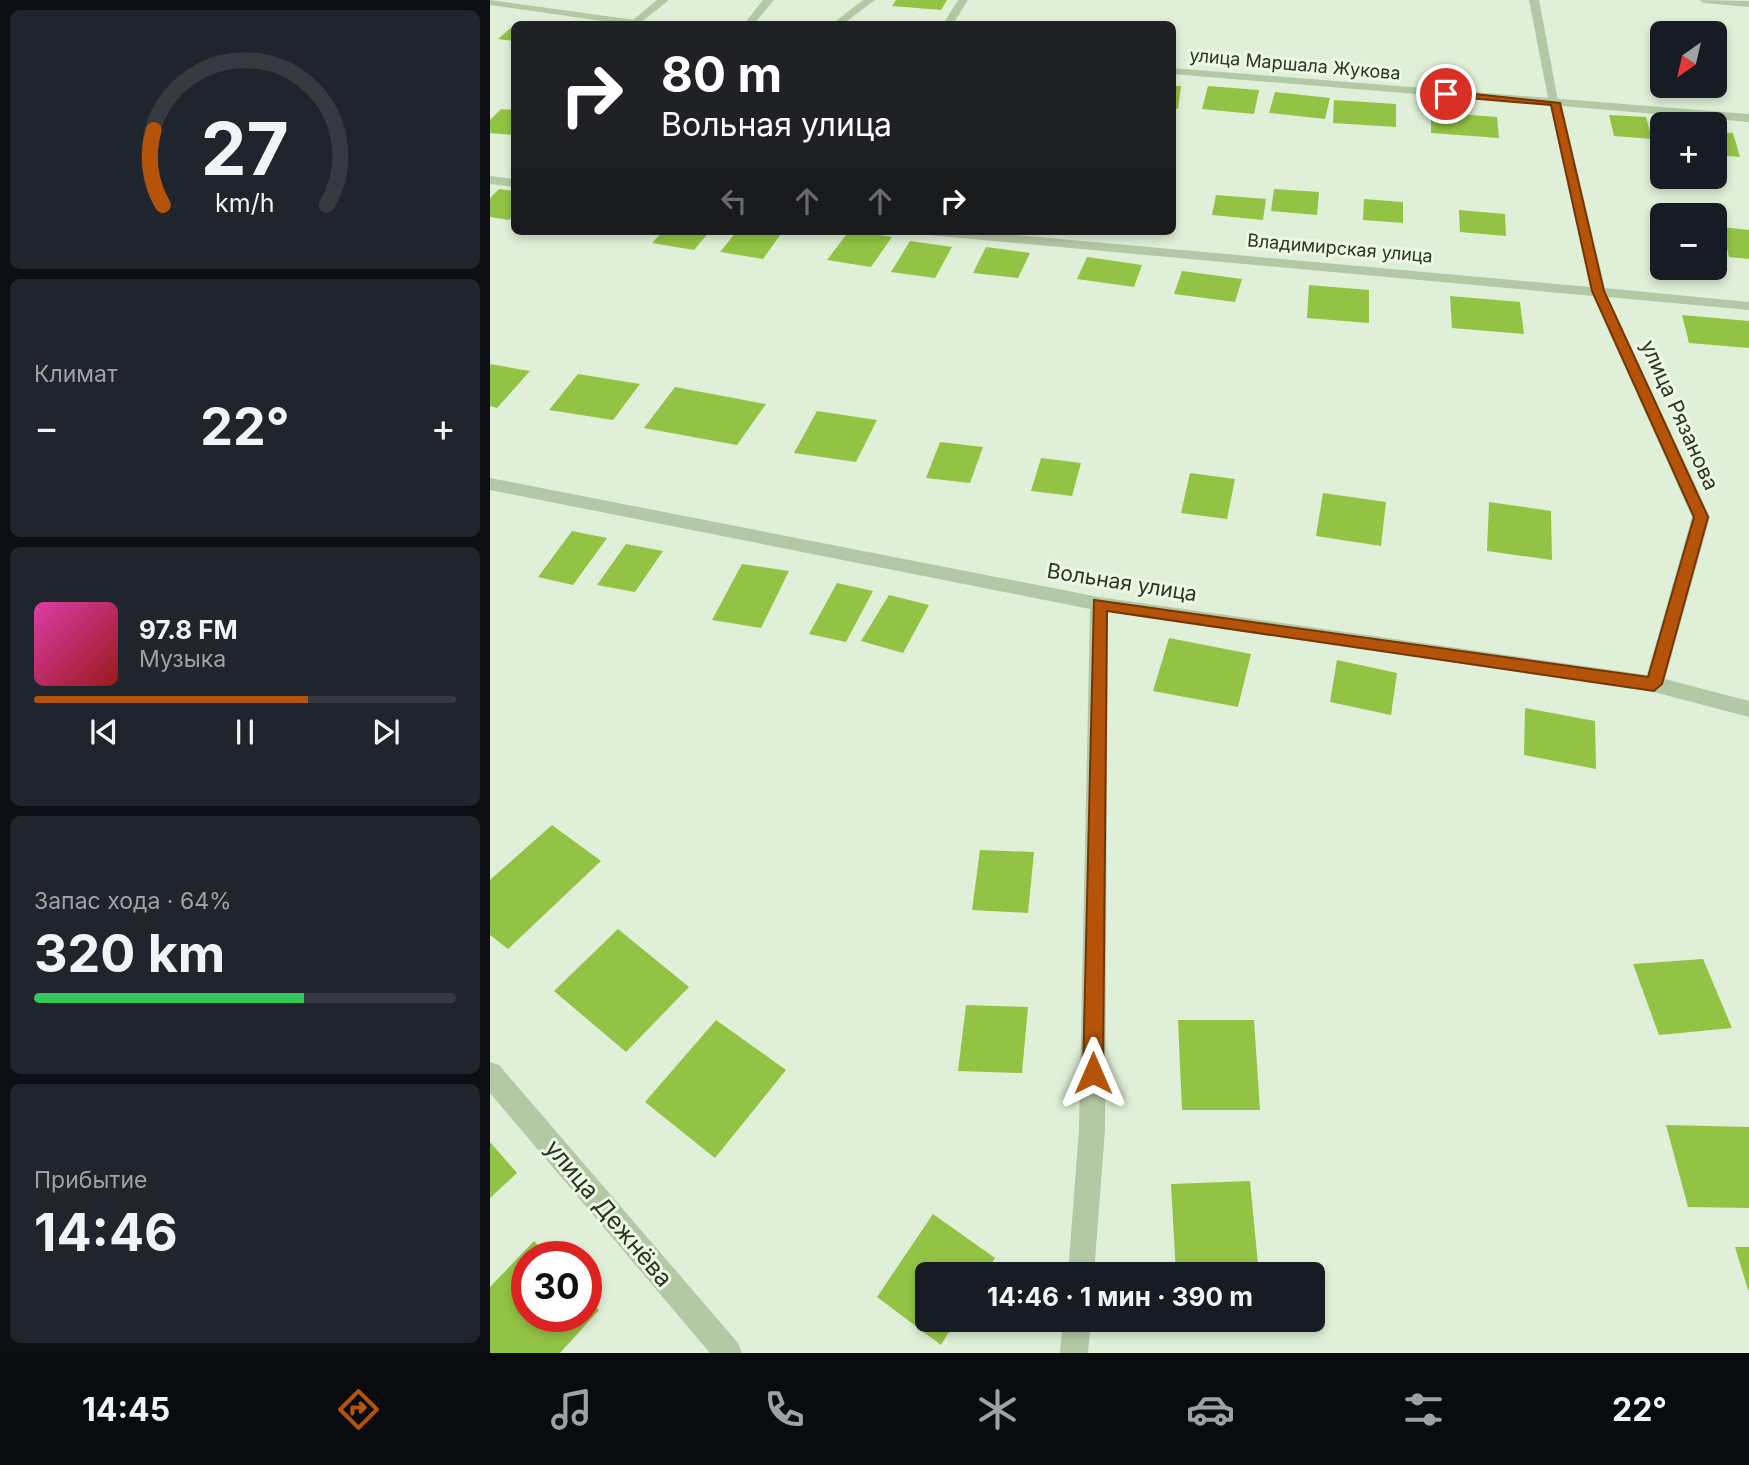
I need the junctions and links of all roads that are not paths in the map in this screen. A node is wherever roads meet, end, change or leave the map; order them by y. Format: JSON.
{"nodes":[{"id":1,"x":664,"y":0,"type":"edge"},
{"id":2,"x":769,"y":0,"type":"edge"},
{"id":3,"x":870,"y":0,"type":"edge"},
{"id":4,"x":963,"y":0,"type":"edge"},
{"id":5,"x":1534,"y":0,"type":"edge"},
{"id":6,"x":1704,"y":0,"type":"edge"},
{"id":7,"x":490,"y":2,"type":"edge"},
{"id":8,"x":1749,"y":4,"type":"edge"},
{"id":9,"x":614,"y":21,"type":"edge"},
{"id":10,"x":638,"y":21,"type":"edge"},
{"id":11,"x":752,"y":21,"type":"edge"},
{"id":12,"x":841,"y":21,"type":"edge"},
{"id":13,"x":950,"y":21,"type":"edge"},
{"id":14,"x":1176,"y":71,"type":"edge"},
{"id":15,"x":1555,"y":103,"type":"junction"},
{"id":16,"x":1749,"y":118,"type":"edge"},
{"id":17,"x":490,"y":180,"type":"edge"},
{"id":18,"x":511,"y":183,"type":"edge"},
{"id":19,"x":973,"y":235,"type":"edge"},
{"id":20,"x":1598,"y":291,"type":"junction"},
{"id":21,"x":1749,"y":306,"type":"edge"},
{"id":22,"x":490,"y":484,"type":"edge"},
{"id":23,"x":1099,"y":604,"type":"junction"},
{"id":24,"x":1654,"y":684,"type":"junction"},
{"id":25,"x":1747,"y":712,"type":"edge"},
{"id":26,"x":490,"y":1074,"type":"edge"},
{"id":27,"x":1082,"y":1262,"type":"edge"},
{"id":28,"x":1076,"y":1332,"type":"edge"},
{"id":29,"x":728,"y":1353,"type":"edge"},
{"id":30,"x":1074,"y":1353,"type":"edge"}],
"edges":[{"from":1,"to":10,"type":"street"},
{"from":2,"to":11,"type":"street"},
{"from":3,"to":12,"type":"street"},
{"from":4,"to":13,"type":"street"},
{"from":5,"to":15,"type":"street","name":"улица Рязанова"},
{"from":6,"to":8,"type":"street"},
{"from":7,"to":9,"type":"street"},
{"from":14,"to":15,"type":"street","name":"улица Маршала Жукова"},
{"from":15,"to":16,"type":"street","name":"улица Маршала Жукова"},
{"from":15,"to":20,"type":"street","name":"улица Рязанова"},
{"from":17,"to":18,"type":"street"},
{"from":19,"to":20,"type":"street","name":"Владимирская улица"},
{"from":20,"to":21,"type":"street","name":"Владимирская улица"},
{"from":20,"to":24,"type":"street","name":"улица Рязанова"},
{"from":22,"to":23,"type":"street","name":"Вольная улица"},
{"from":23,"to":24,"type":"street","name":"Вольная улица"},
{"from":23,"to":27,"type":"street"},
{"from":24,"to":25,"type":"street"},
{"from":26,"to":29,"type":"street","name":"улица Дежнёва"},
{"from":28,"to":30,"type":"street"}]}
